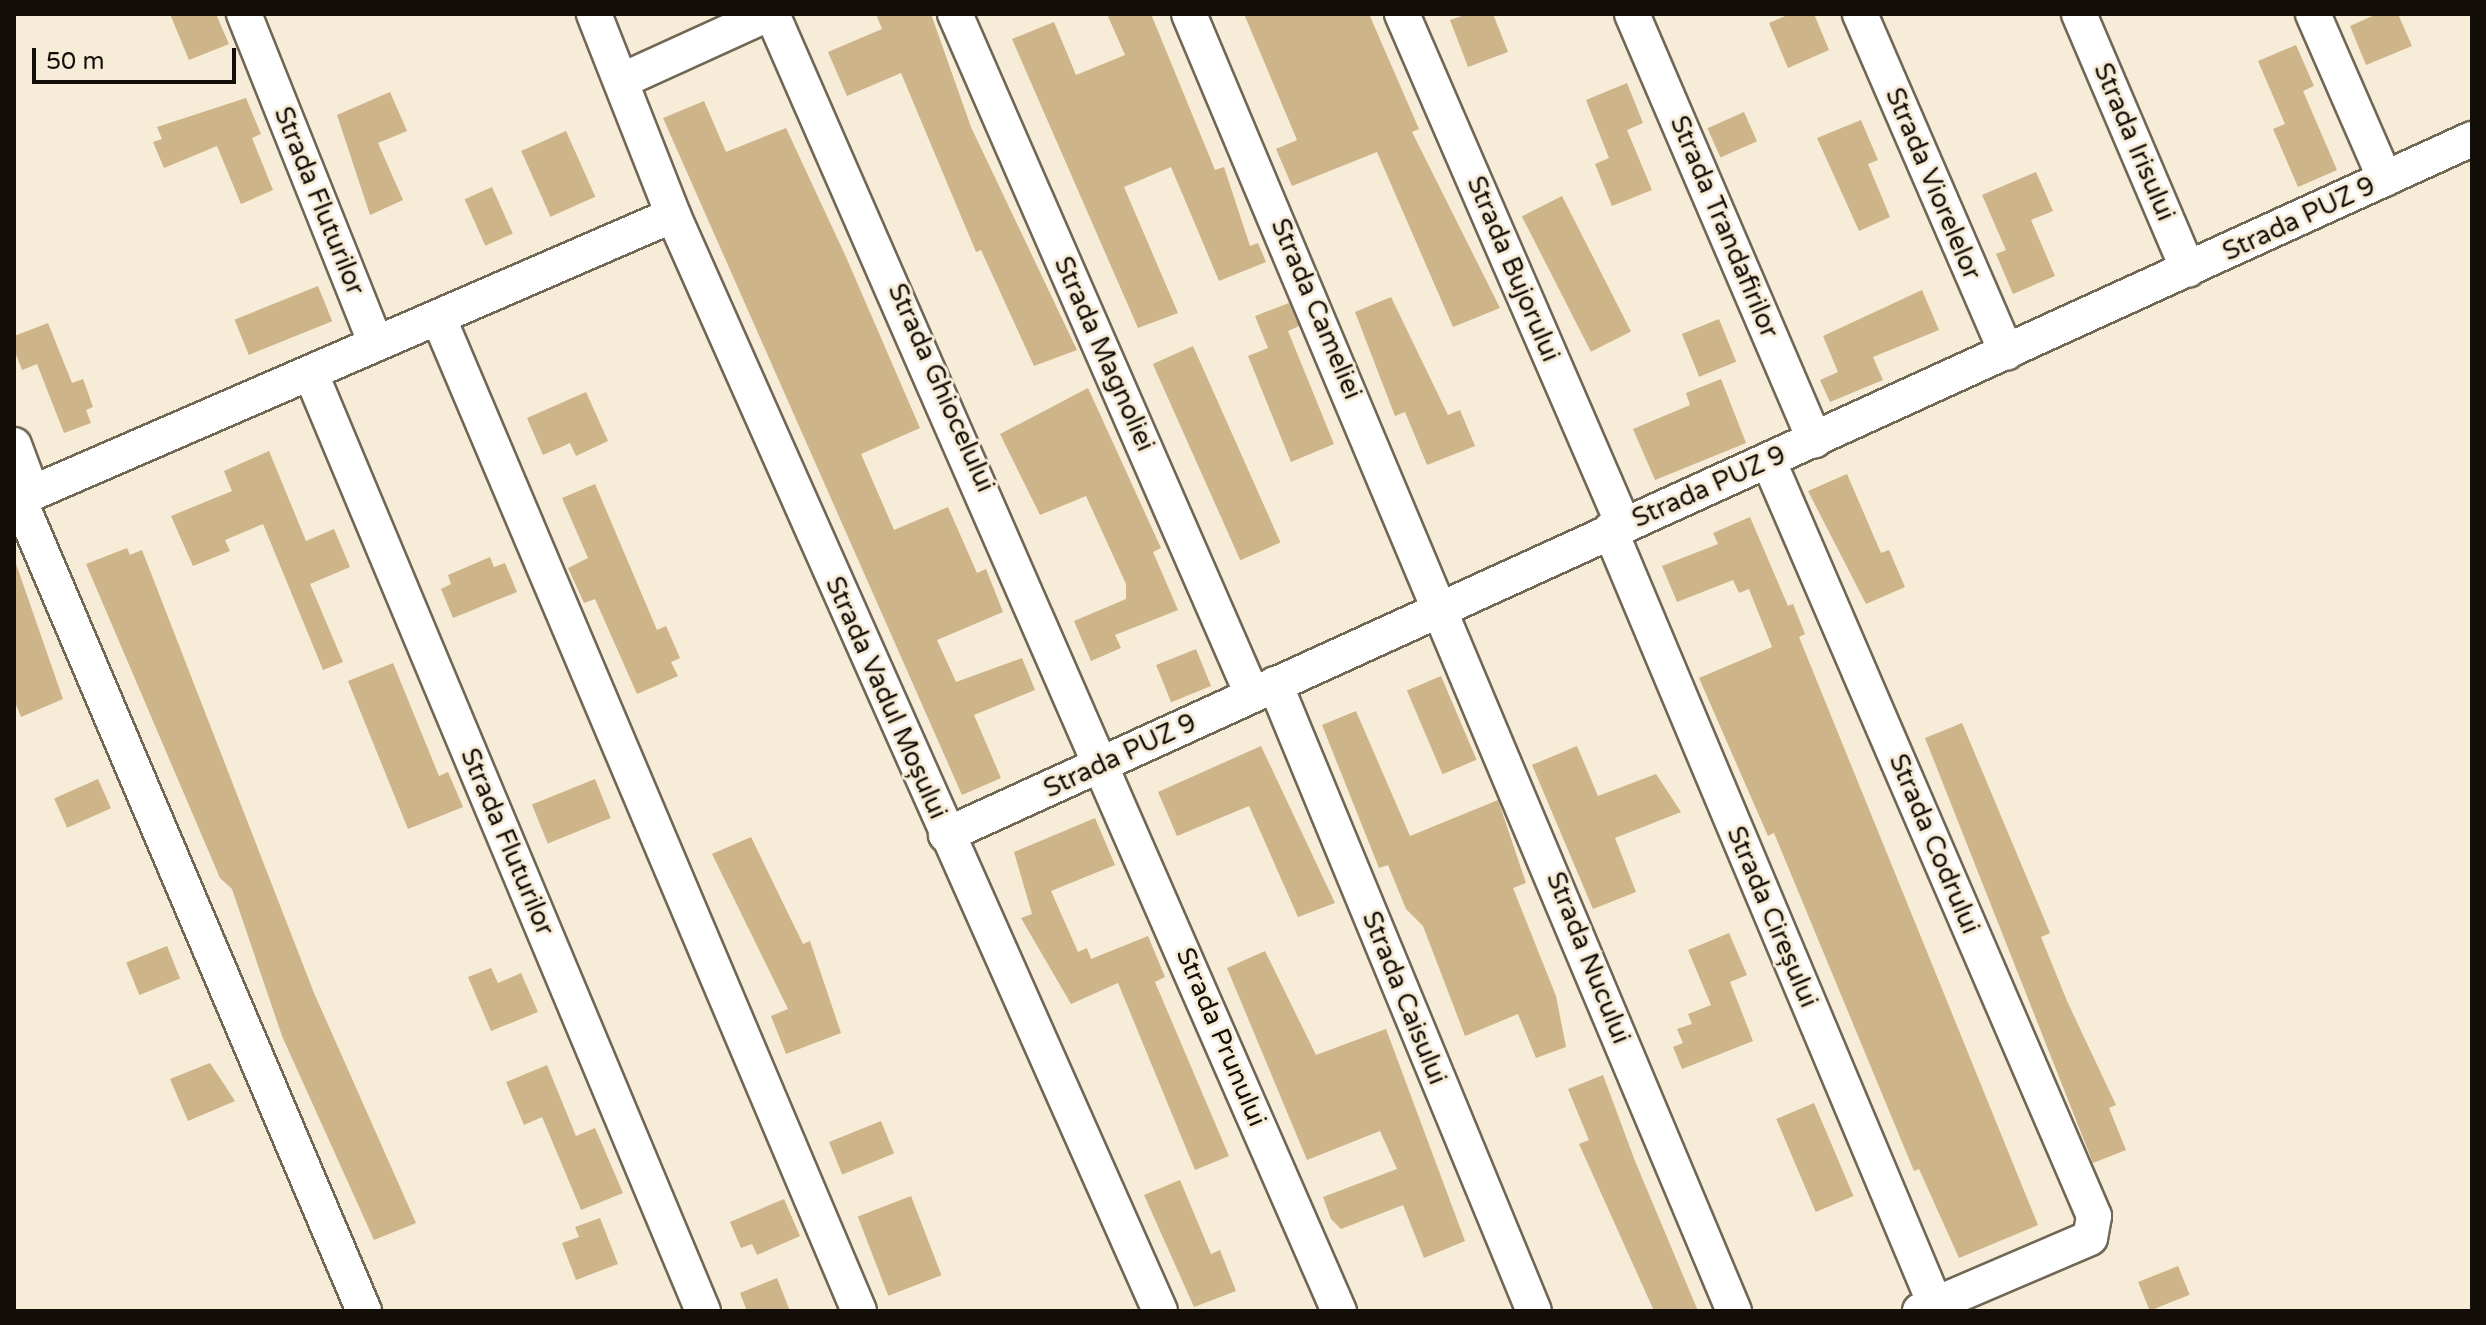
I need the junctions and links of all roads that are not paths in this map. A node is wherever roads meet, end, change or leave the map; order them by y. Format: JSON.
{"nodes":[{"id":1,"x":244,"y":14,"type":"edge"},
{"id":2,"x":594,"y":14,"type":"edge"},
{"id":3,"x":770,"y":14,"type":"edge"},
{"id":4,"x":955,"y":14,"type":"edge"},
{"id":5,"x":1189,"y":14,"type":"edge"},
{"id":6,"x":1402,"y":14,"type":"edge"},
{"id":7,"x":1632,"y":14,"type":"edge"},
{"id":8,"x":1860,"y":14,"type":"edge"},
{"id":9,"x":2079,"y":14,"type":"edge"},
{"id":10,"x":2313,"y":14,"type":"edge"},
{"id":11,"x":621,"y":81,"type":"junction"},
{"id":12,"x":2472,"y":139,"type":"edge"},
{"id":13,"x":2385,"y":179,"type":"junction"},
{"id":14,"x":673,"y":215,"type":"junction"},
{"id":15,"x":2188,"y":270,"type":"junction"},
{"id":16,"x":439,"y":319,"type":"junction"},
{"id":17,"x":376,"y":344,"type":"junction"},
{"id":18,"x":2007,"y":353,"type":"junction"},
{"id":19,"x":311,"y":374,"type":"junction"},
{"id":20,"x":1815,"y":440,"type":"junction"},
{"id":21,"x":14,"y":445,"type":"edge"},
{"id":22,"x":1769,"y":462,"type":"junction"},
{"id":23,"x":22,"y":498,"type":"edge"},
{"id":24,"x":1616,"y":527,"type":"junction"},
{"id":25,"x":1442,"y":605,"type":"junction"},
{"id":26,"x":1264,"y":689,"type":"junction"},
{"id":27,"x":1104,"y":763,"type":"junction"},
{"id":28,"x":946,"y":835,"type":"junction"},
{"id":29,"x":1927,"y":1308,"type":"edge"},
{"id":30,"x":364,"y":1311,"type":"edge"},
{"id":31,"x":703,"y":1311,"type":"edge"},
{"id":32,"x":859,"y":1311,"type":"edge"},
{"id":33,"x":1160,"y":1311,"type":"edge"},
{"id":34,"x":1339,"y":1311,"type":"edge"},
{"id":35,"x":1534,"y":1311,"type":"edge"},
{"id":36,"x":1734,"y":1311,"type":"edge"}],
"edges":[{"from":1,"to":17,"type":"street","name":"Strada Fluturilor"},
{"from":2,"to":11,"type":"street","name":"Strada Vadul Moșului"},
{"from":3,"to":11,"type":"street"},
{"from":3,"to":27,"type":"street","name":"Strada Ghiocelului"},
{"from":4,"to":26,"type":"street","name":"Strada Magnoliei"},
{"from":5,"to":25,"type":"street","name":"Strada Cameliei"},
{"from":6,"to":24,"type":"street","name":"Strada Bujorului"},
{"from":7,"to":20,"type":"street","name":"Strada Trandafirilor"},
{"from":8,"to":18,"type":"street","name":"Strada Viorelelor"},
{"from":9,"to":15,"type":"street","name":"Strada Irisului"},
{"from":10,"to":13,"type":"street"},
{"from":11,"to":14,"type":"street","name":"Strada Vadul Moșului"},
{"from":12,"to":13,"type":"street","name":"Strada PUZ 9"},
{"from":13,"to":15,"type":"street","name":"Strada PUZ 9"},
{"from":14,"to":16,"type":"street"},
{"from":14,"to":28,"type":"street","name":"Strada Vadul Moșului"},
{"from":15,"to":18,"type":"street","name":"Strada PUZ 9"},
{"from":16,"to":17,"type":"street"},
{"from":16,"to":32,"type":"street"},
{"from":17,"to":19,"type":"street"},
{"from":18,"to":20,"type":"street","name":"Strada PUZ 9"},
{"from":19,"to":23,"type":"street"},
{"from":19,"to":31,"type":"street","name":"Strada Fluturilor"},
{"from":20,"to":22,"type":"street","name":"Strada PUZ 9"},
{"from":21,"to":23,"type":"street"},
{"from":22,"to":24,"type":"street","name":"Strada PUZ 9"},
{"from":22,"to":29,"type":"street","name":"Strada Codrului"},
{"from":23,"to":30,"type":"street"},
{"from":24,"to":25,"type":"street","name":"Strada PUZ 9"},
{"from":24,"to":29,"type":"street","name":"Strada Cireșului"},
{"from":25,"to":26,"type":"street","name":"Strada PUZ 9"},
{"from":25,"to":36,"type":"street","name":"Strada Nucului"},
{"from":26,"to":27,"type":"street","name":"Strada PUZ 9"},
{"from":26,"to":35,"type":"street","name":"Strada Caisului"},
{"from":27,"to":28,"type":"street","name":"Strada PUZ 9"},
{"from":27,"to":34,"type":"street","name":"Strada Prunului"},
{"from":28,"to":33,"type":"street","name":"Strada Vadul Moșului"}]}
